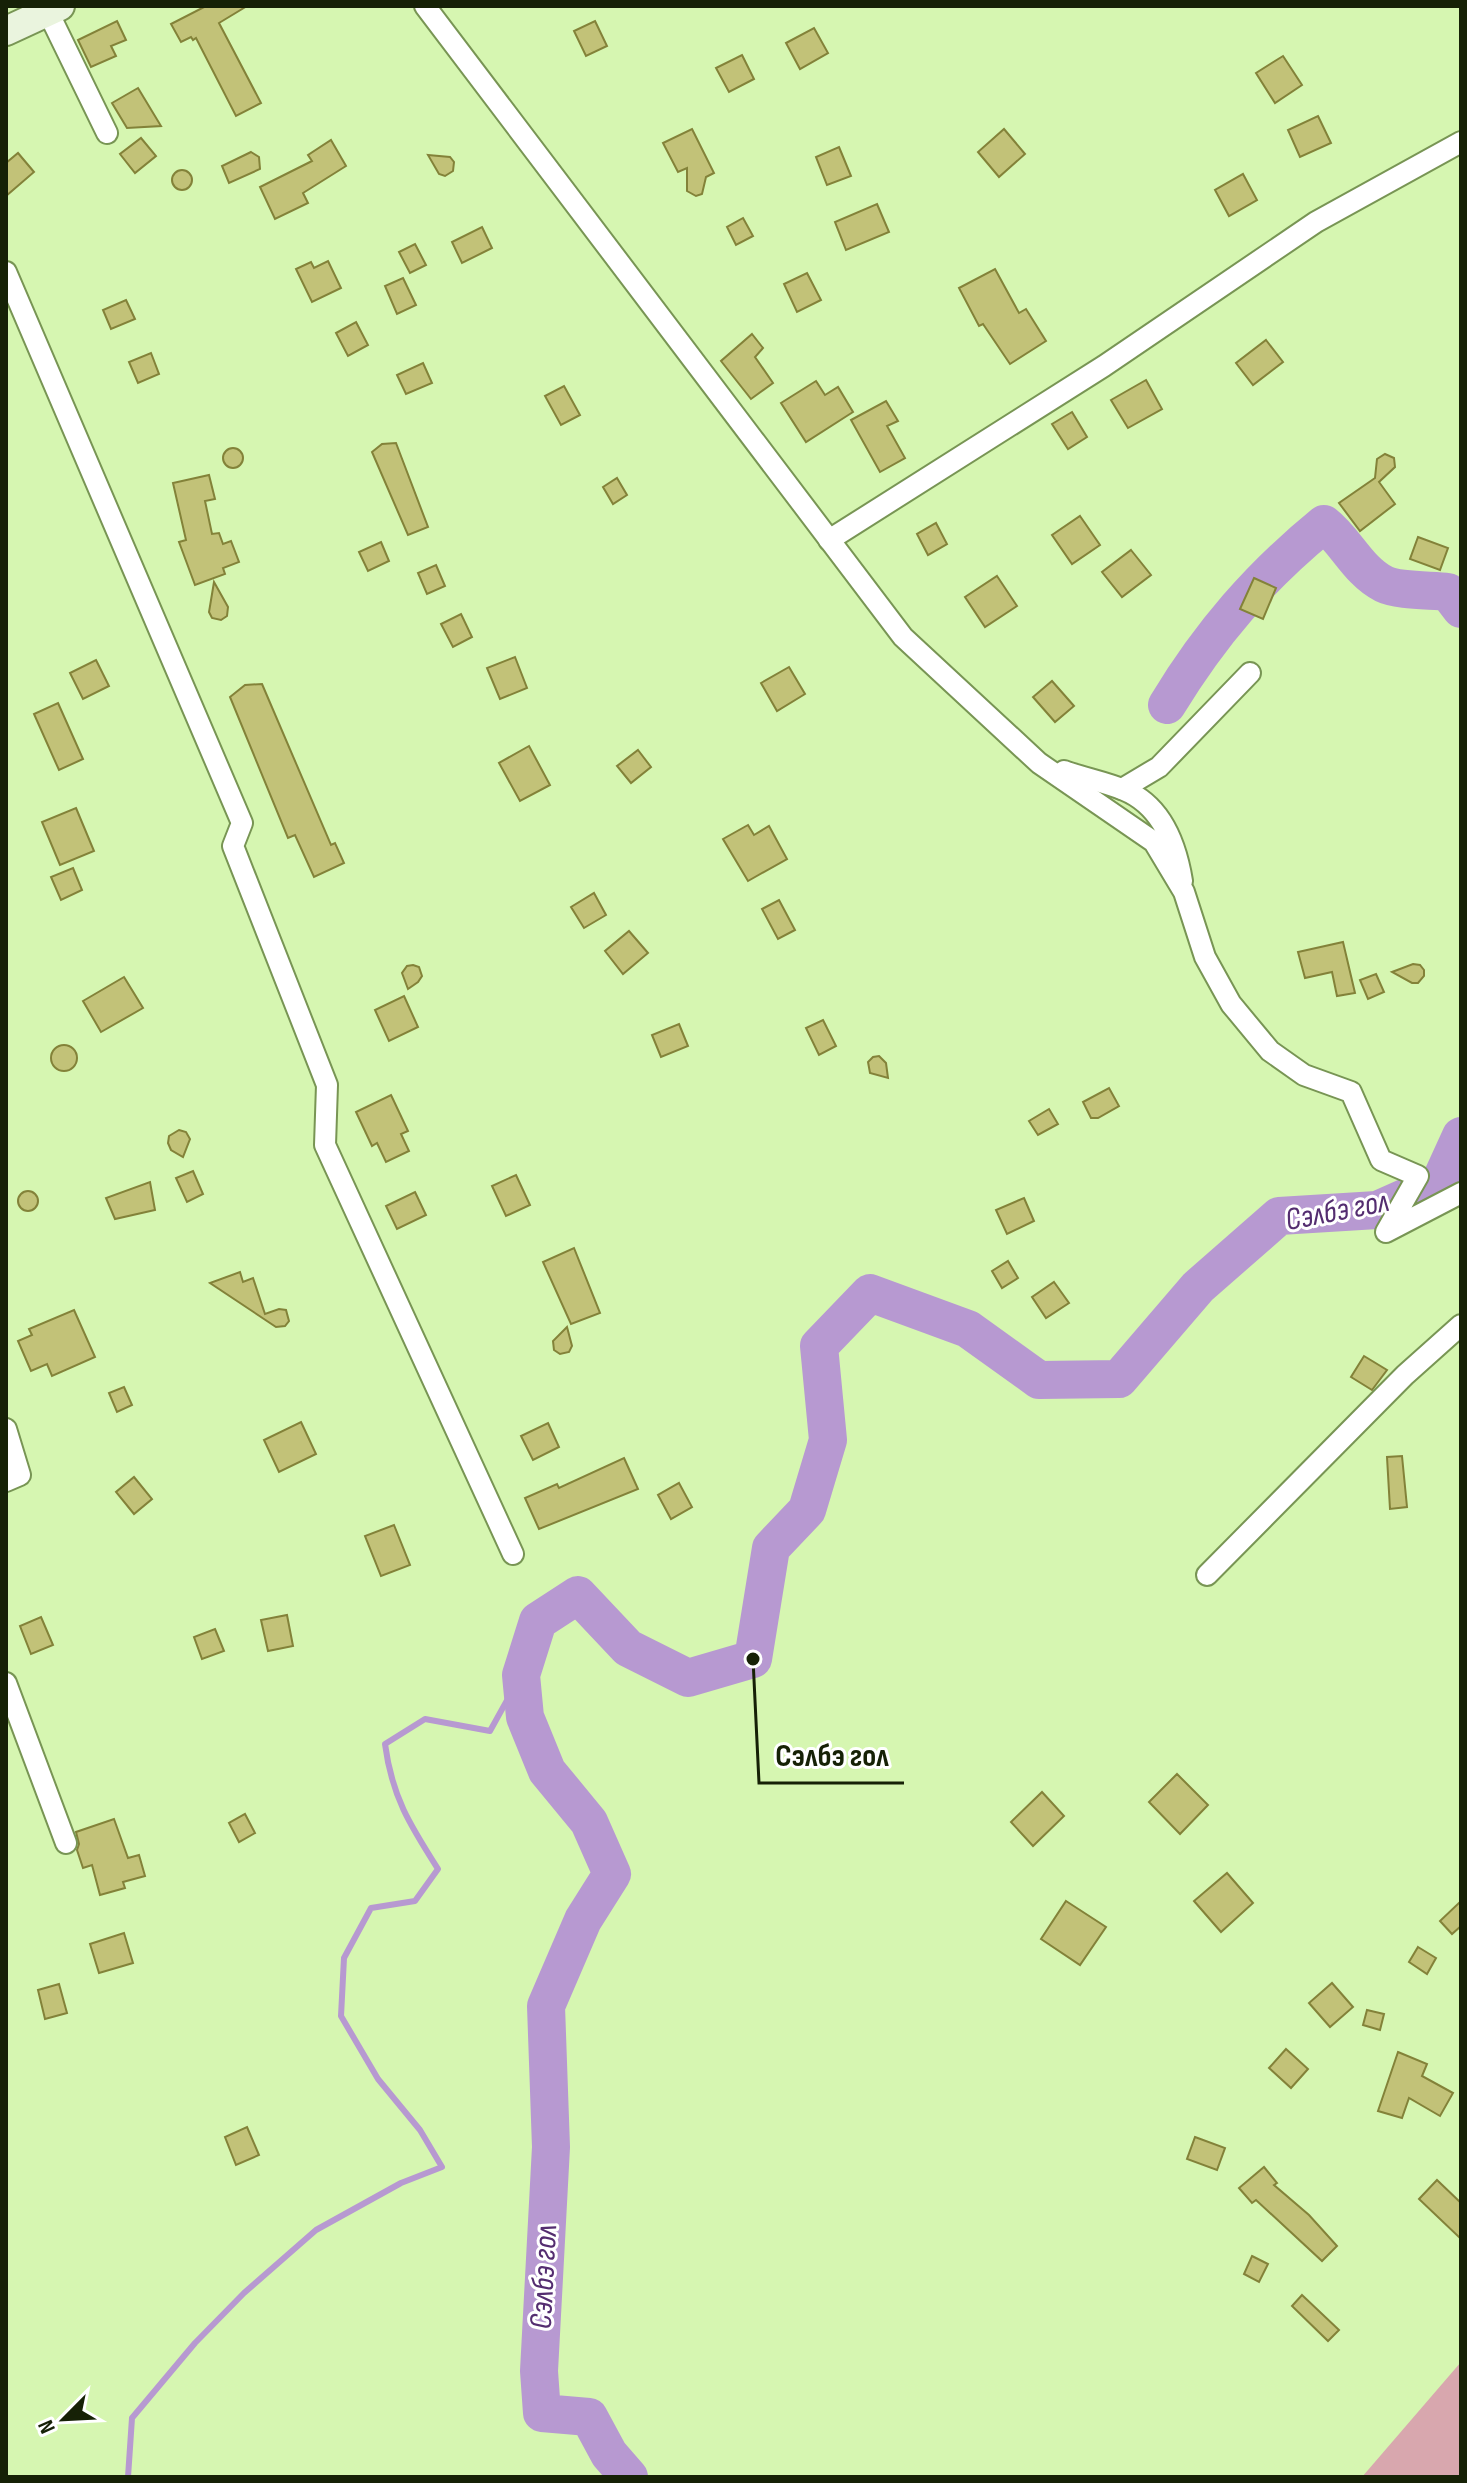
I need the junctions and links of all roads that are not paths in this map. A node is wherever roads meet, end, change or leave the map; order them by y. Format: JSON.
{"nodes":[{"id":1,"x":425,"y":6,"type":"edge"},
{"id":2,"x":54,"y":9,"type":"edge"},
{"id":3,"x":6,"y":31,"type":"edge"},
{"id":4,"x":107,"y":133,"type":"dead end"},
{"id":5,"x":1461,"y":142,"type":"edge"},
{"id":6,"x":6,"y":272,"type":"edge"},
{"id":7,"x":829,"y":540,"type":"junction"},
{"id":8,"x":1250,"y":673,"type":"dead end"},
{"id":9,"x":1039,"y":763,"type":"junction"},
{"id":10,"x":1122,"y":789,"type":"junction"},
{"id":11,"x":1184,"y":892,"type":"junction"},
{"id":12,"x":1461,"y":1193,"type":"edge"},
{"id":13,"x":1461,"y":1325,"type":"edge"},
{"id":14,"x":6,"y":1429,"type":"edge"},
{"id":15,"x":6,"y":1481,"type":"edge"},
{"id":16,"x":513,"y":1554,"type":"dead end"},
{"id":17,"x":1207,"y":1575,"type":"dead end"},
{"id":18,"x":6,"y":1683,"type":"edge"},
{"id":19,"x":66,"y":1843,"type":"dead end"}],
"edges":[{"from":1,"to":7,"type":"street"},
{"from":2,"to":3,"type":"main road"},
{"from":2,"to":4,"type":"street"},
{"from":5,"to":7,"type":"street"},
{"from":6,"to":16,"type":"street"},
{"from":7,"to":9,"type":"street"},
{"from":8,"to":10,"type":"street"},
{"from":9,"to":10,"type":"street"},
{"from":9,"to":11,"type":"street"},
{"from":10,"to":11,"type":"street"},
{"from":11,"to":12,"type":"street"},
{"from":13,"to":17,"type":"street"},
{"from":14,"to":15,"type":"street"},
{"from":18,"to":19,"type":"street"}]}
